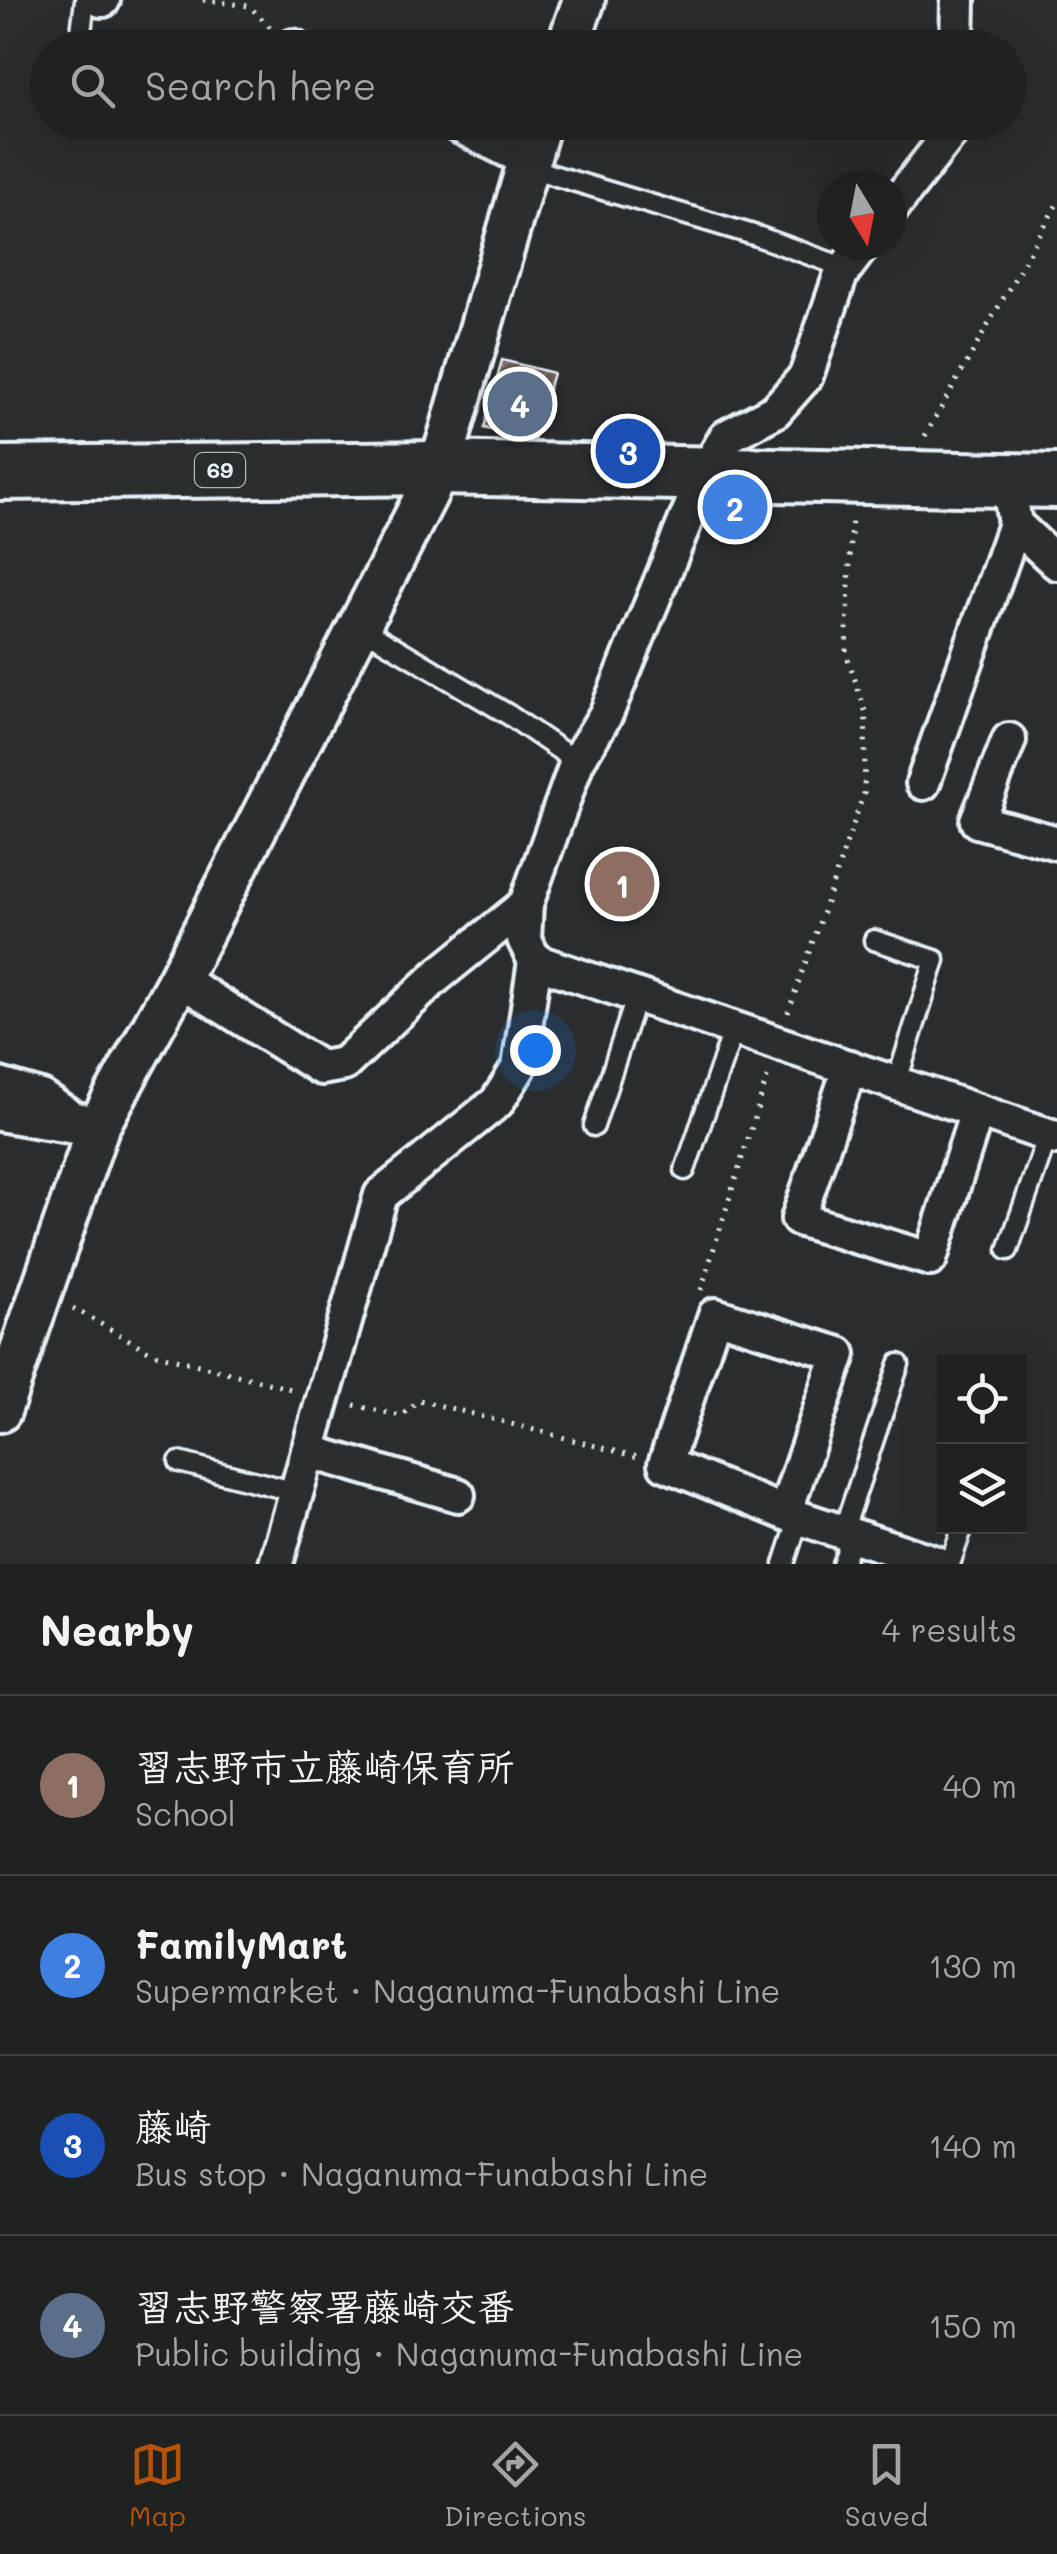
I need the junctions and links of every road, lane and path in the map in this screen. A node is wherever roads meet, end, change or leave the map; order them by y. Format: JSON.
{"nodes":[{"id":1,"x":85,"y":0,"type":"edge"},
{"id":2,"x":202,"y":0,"type":"edge"},
{"id":3,"x":584,"y":0,"type":"edge"},
{"id":4,"x":958,"y":0,"type":"edge"},
{"id":5,"x":81,"y":30,"type":"edge"},
{"id":6,"x":276,"y":30,"type":"edge"},
{"id":7,"x":573,"y":30,"type":"edge"},
{"id":8,"x":957,"y":30,"type":"edge"},
{"id":9,"x":946,"y":140,"type":"edge"},
{"id":10,"x":534,"y":141,"type":"edge"},
{"id":11,"x":907,"y":189,"type":"edge"},
{"id":12,"x":1057,"y":204,"type":"edge"},
{"id":13,"x":817,"y":248,"type":"edge"},
{"id":14,"x":853,"y":260,"type":"edge"},
{"id":15,"x":440,"y":468,"type":"junction"},
{"id":16,"x":706,"y":471,"type":"junction"},
{"id":17,"x":0,"y":474,"type":"edge"},
{"id":18,"x":884,"y":476,"type":"junction"},
{"id":19,"x":1026,"y":495,"type":"edge"},
{"id":20,"x":1057,"y":563,"type":"edge"},
{"id":21,"x":360,"y":626,"type":"junction"},
{"id":22,"x":1009,"y":740,"type":"dead end"},
{"id":23,"x":577,"y":762,"type":"junction"},
{"id":24,"x":923,"y":783,"type":"dead end"},
{"id":25,"x":1057,"y":842,"type":"edge"},
{"id":26,"x":526,"y":904,"type":"junction"},
{"id":27,"x":874,"y":940,"type":"dead end"},
{"id":28,"x":535,"y":960,"type":"junction"},
{"id":29,"x":179,"y":979,"type":"junction"},
{"id":30,"x":638,"y":996,"type":"junction"},
{"id":31,"x":734,"y":1028,"type":"junction"},
{"id":32,"x":778,"y":1043,"type":"junction"},
{"id":33,"x":850,"y":1068,"type":"junction"},
{"id":34,"x":896,"y":1084,"type":"junction"},
{"id":35,"x":0,"y":1085,"type":"edge"},
{"id":36,"x":0,"y":1110,"type":"edge"},
{"id":37,"x":977,"y":1111,"type":"junction"},
{"id":38,"x":88,"y":1124,"type":"junction"},
{"id":39,"x":594,"y":1126,"type":"dead end"},
{"id":40,"x":1053,"y":1136,"type":"edge"},
{"id":41,"x":685,"y":1170,"type":"dead end"},
{"id":42,"x":1008,"y":1250,"type":"dead end"},
{"id":43,"x":701,"y":1290,"type":"dead end"},
{"id":44,"x":44,"y":1291,"type":"junction"},
{"id":45,"x":899,"y":1364,"type":"dead end"},
{"id":46,"x":3,"y":1395,"type":"edge"},
{"id":47,"x":322,"y":1397,"type":"junction"},
{"id":48,"x":308,"y":1451,"type":"junction"},
{"id":49,"x":179,"y":1462,"type":"dead end"},
{"id":50,"x":665,"y":1464,"type":"junction"},
{"id":51,"x":296,"y":1492,"type":"junction"},
{"id":52,"x":458,"y":1495,"type":"dead end"},
{"id":53,"x":792,"y":1516,"type":"junction"},
{"id":54,"x":960,"y":1534,"type":"edge"},
{"id":55,"x":846,"y":1544,"type":"edge"},
{"id":56,"x":276,"y":1564,"type":"edge"},
{"id":57,"x":784,"y":1564,"type":"edge"},
{"id":58,"x":940,"y":1564,"type":"edge"},
{"id":59,"x":950,"y":1564,"type":"edge"}],
"edges":[{"from":1,"to":5,"type":"lane"},
{"from":2,"to":6,"type":"path"},
{"from":3,"to":7,"type":"street"},
{"from":4,"to":8,"type":"street"},
{"from":9,"to":11,"type":"street"},
{"from":10,"to":13,"type":"lane"},
{"from":10,"to":15,"type":"street"},
{"from":12,"to":18,"type":"path"},
{"from":14,"to":16,"type":"street"},
{"from":15,"to":16,"type":"main road","number":"69"},
{"from":15,"to":17,"type":"main road","number":"69"},
{"from":15,"to":21,"type":"street"},
{"from":16,"to":18,"type":"main road","number":"69"},
{"from":16,"to":23,"type":"street"},
{"from":18,"to":19,"type":"main road","number":"69"},
{"from":18,"to":32,"type":"path"},
{"from":19,"to":20,"type":"street"},
{"from":19,"to":24,"type":"street"},
{"from":21,"to":23,"type":"lane"},
{"from":21,"to":29,"type":"street"},
{"from":22,"to":25,"type":"street"},
{"from":23,"to":26,"type":"street"},
{"from":26,"to":28,"type":"street"},
{"from":26,"to":29,"type":"street"},
{"from":27,"to":34,"type":"lane"},
{"from":28,"to":30,"type":"street"},
{"from":28,"to":47,"type":"street"},
{"from":29,"to":38,"type":"street"},
{"from":30,"to":31,"type":"street"},
{"from":30,"to":39,"type":"lane"},
{"from":31,"to":32,"type":"street"},
{"from":31,"to":41,"type":"lane"},
{"from":32,"to":33,"type":"street"},
{"from":32,"to":43,"type":"path"},
{"from":33,"to":34,"type":"street"},
{"from":33,"to":37,"type":"street"},
{"from":34,"to":37,"type":"street"},
{"from":35,"to":38,"type":"street"},
{"from":36,"to":38,"type":"street"},
{"from":37,"to":40,"type":"street"},
{"from":38,"to":44,"type":"street"},
{"from":40,"to":42,"type":"lane"},
{"from":44,"to":46,"type":"street"},
{"from":44,"to":47,"type":"path"},
{"from":45,"to":55,"type":"lane"},
{"from":47,"to":48,"type":"street"},
{"from":47,"to":50,"type":"path"},
{"from":48,"to":51,"type":"street"},
{"from":48,"to":52,"type":"street"},
{"from":49,"to":51,"type":"lane"},
{"from":50,"to":53,"type":"street"},
{"from":50,"to":53,"type":"street"},
{"from":51,"to":56,"type":"street"},
{"from":53,"to":55,"type":"street"},
{"from":53,"to":57,"type":"lane"},
{"from":54,"to":59,"type":"lane"},
{"from":55,"to":58,"type":"street"}]}
